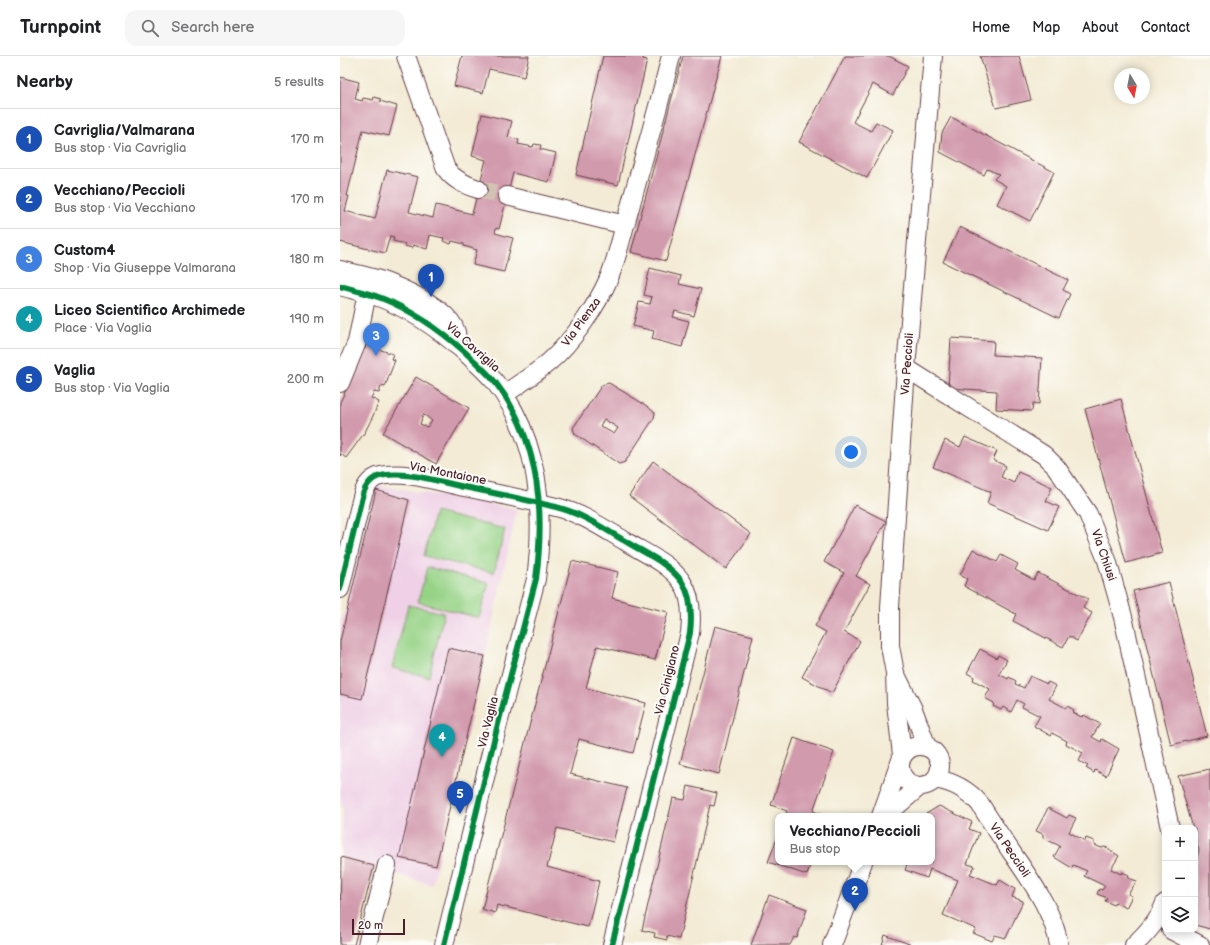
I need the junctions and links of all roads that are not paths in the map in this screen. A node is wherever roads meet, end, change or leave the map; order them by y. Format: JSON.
{"nodes":[{"id":1,"x":406,"y":56,"type":"edge"},
{"id":2,"x":671,"y":56,"type":"edge"},
{"id":3,"x":933,"y":56,"type":"edge"},
{"id":4,"x":478,"y":189,"type":"tunnel mouth"},
{"id":5,"x":507,"y":196,"type":"tunnel mouth"},
{"id":6,"x":625,"y":225,"type":"junction"},
{"id":7,"x":340,"y":270,"type":"edge"},
{"id":8,"x":340,"y":286,"type":"edge"},
{"id":9,"x":367,"y":293,"type":"junction"},
{"id":10,"x":456,"y":345,"type":"junction"},
{"id":11,"x":906,"y":368,"type":"junction"},
{"id":12,"x":340,"y":383,"type":"edge"},
{"id":13,"x":505,"y":394,"type":"junction"},
{"id":14,"x":539,"y":503,"type":"junction"},
{"id":15,"x":340,"y":589,"type":"edge"},
{"id":16,"x":895,"y":673,"type":"junction"},
{"id":17,"x":927,"y":747,"type":"junction"},
{"id":18,"x":901,"y":760,"type":"junction"},
{"id":19,"x":928,"y":783,"type":"junction"},
{"id":20,"x":881,"y":813,"type":"edge"},
{"id":21,"x":890,"y":813,"type":"edge"},
{"id":22,"x":1169,"y":825,"type":"edge"},
{"id":23,"x":863,"y":865,"type":"edge"},
{"id":24,"x":387,"y":866,"type":"dead end"},
{"id":25,"x":1162,"y":927,"type":"edge"},
{"id":26,"x":1177,"y":933,"type":"edge"},
{"id":27,"x":367,"y":945,"type":"edge"},
{"id":28,"x":444,"y":945,"type":"edge"},
{"id":29,"x":612,"y":945,"type":"edge"},
{"id":30,"x":832,"y":945,"type":"edge"},
{"id":31,"x":1059,"y":945,"type":"edge"},
{"id":32,"x":1134,"y":945,"type":"edge"},
{"id":33,"x":1200,"y":945,"type":"edge"}],
"edges":[{"from":1,"to":4,"type":"street"},
{"from":2,"to":6,"type":"street","name":"Via Pienza"},
{"from":3,"to":11,"type":"street","name":"Via Peccioli"},
{"from":5,"to":6,"type":"street"},
{"from":6,"to":13,"type":"street","name":"Via Pienza"},
{"from":7,"to":10,"type":"street"},
{"from":8,"to":9,"type":"street","name":"Via Cavriglia"},
{"from":9,"to":10,"type":"street","name":"Via Cavriglia"},
{"from":9,"to":12,"type":"street"},
{"from":10,"to":13,"type":"street","name":"Via Cavriglia"},
{"from":11,"to":16,"type":"street","name":"Via Peccioli"},
{"from":11,"to":22,"type":"street","name":"Via Chiusi"},
{"from":13,"to":14,"type":"street","name":"Via Cavriglia"},
{"from":14,"to":15,"type":"street","name":"Via Montaione"},
{"from":14,"to":28,"type":"street","name":"Via Vaglia"},
{"from":14,"to":29,"type":"street","name":"Via Cinigiano"},
{"from":16,"to":17,"type":"street","name":"Via Peccioli"},
{"from":16,"to":18,"type":"street","name":"Via Peccioli"},
{"from":17,"to":18,"type":"street"},
{"from":17,"to":19,"type":"street"},
{"from":18,"to":19,"type":"street"},
{"from":18,"to":20,"type":"street"},
{"from":19,"to":21,"type":"street"},
{"from":19,"to":31,"type":"street","name":"Via Peccioli"},
{"from":23,"to":30,"type":"street"},
{"from":24,"to":27,"type":"street"},
{"from":25,"to":32,"type":"street"},
{"from":26,"to":33,"type":"street"}]}
